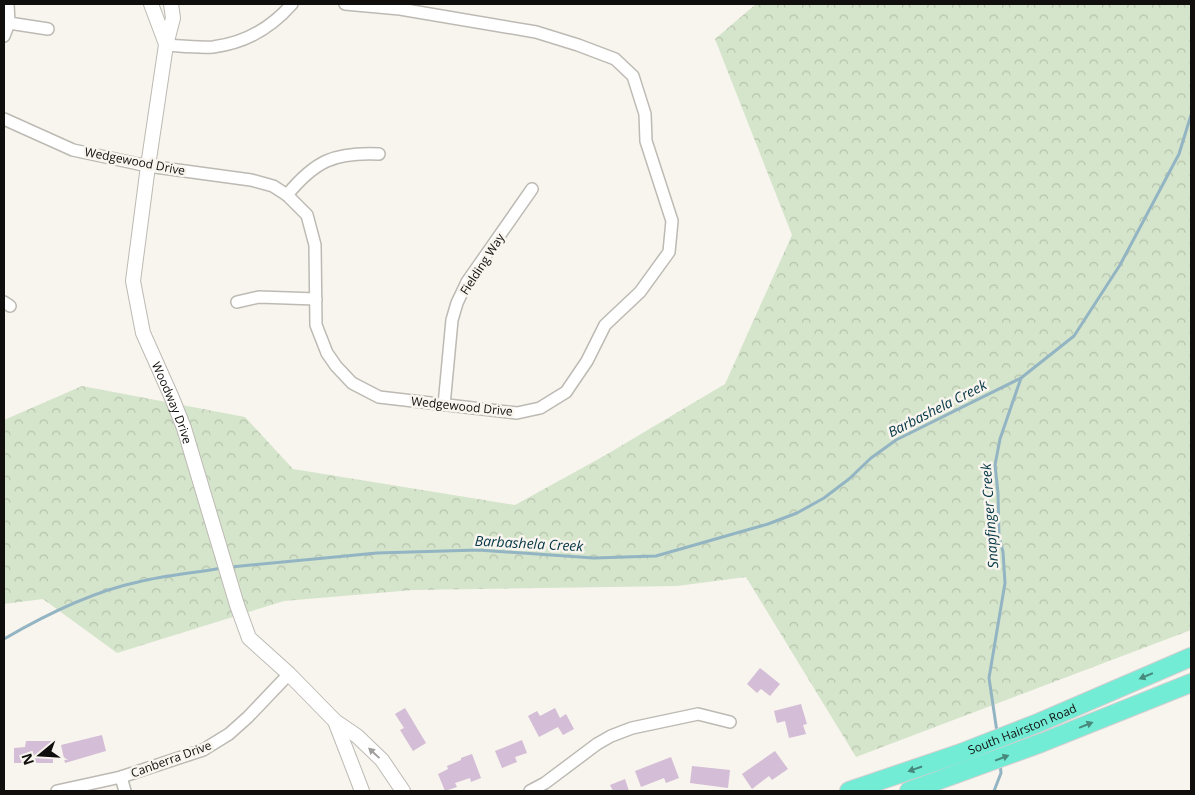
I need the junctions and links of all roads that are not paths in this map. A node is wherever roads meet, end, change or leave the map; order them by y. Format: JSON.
{"nodes":[{"id":1,"x":8,"y":4,"type":"edge"},
{"id":2,"x":151,"y":4,"type":"edge"},
{"id":3,"x":171,"y":4,"type":"edge"},
{"id":4,"x":292,"y":4,"type":"edge"},
{"id":5,"x":344,"y":4,"type":"edge"},
{"id":6,"x":9,"y":23,"type":"junction"},
{"id":7,"x":48,"y":29,"type":"dead end"},
{"id":8,"x":4,"y":36,"type":"edge"},
{"id":9,"x":166,"y":45,"type":"junction"},
{"id":10,"x":4,"y":119,"type":"edge"},
{"id":11,"x":379,"y":154,"type":"dead end"},
{"id":12,"x":148,"y":166,"type":"junction"},
{"id":13,"x":532,"y":189,"type":"dead end"},
{"id":14,"x":287,"y":196,"type":"junction"},
{"id":15,"x":316,"y":299,"type":"junction"},
{"id":16,"x":237,"y":302,"type":"dead end"},
{"id":17,"x":444,"y":405,"type":"junction"},
{"id":18,"x":1191,"y":657,"type":"edge"},
{"id":19,"x":289,"y":674,"type":"junction"},
{"id":20,"x":1191,"y":683,"type":"edge"},
{"id":21,"x":335,"y":722,"type":"junction"},
{"id":22,"x":730,"y":722,"type":"dead end"},
{"id":23,"x":121,"y":777,"type":"junction"},
{"id":24,"x":57,"y":791,"type":"edge"},
{"id":25,"x":125,"y":791,"type":"edge"},
{"id":26,"x":362,"y":791,"type":"edge"},
{"id":27,"x":404,"y":791,"type":"edge"},
{"id":28,"x":530,"y":791,"type":"edge"},
{"id":29,"x":850,"y":791,"type":"edge"},
{"id":30,"x":909,"y":791,"type":"edge"}],
"edges":[{"from":1,"to":6,"type":"street"},
{"from":2,"to":9,"type":"street","name":"Woodway Drive"},
{"from":3,"to":9,"type":"street","name":"Woodway Drive"},
{"from":4,"to":9,"type":"street"},
{"from":5,"to":17,"type":"street","name":"Wedgewood Drive"},
{"from":6,"to":7,"type":"street"},
{"from":6,"to":8,"type":"street"},
{"from":9,"to":12,"type":"street","name":"Woodway Drive"},
{"from":10,"to":12,"type":"street","name":"Wedgewood Drive"},
{"from":11,"to":14,"type":"street"},
{"from":12,"to":14,"type":"street","name":"Wedgewood Drive"},
{"from":12,"to":19,"type":"street","name":"Woodway Drive"},
{"from":13,"to":17,"type":"street","name":"Fielding Way"},
{"from":14,"to":15,"type":"street","name":"Wedgewood Drive"},
{"from":15,"to":16,"type":"street"},
{"from":15,"to":17,"type":"street","name":"Wedgewood Drive"},
{"from":18,"to":29,"type":"main road","name":"South Hairston Road","one_way":true},
{"from":19,"to":21,"type":"street","name":"Woodway Drive"},
{"from":19,"to":23,"type":"street","name":"Canberra Drive"},
{"from":30,"to":20,"type":"main road","name":"South Hairston Road","one_way":true},
{"from":21,"to":26,"type":"street","name":"Woodway Drive"},
{"from":27,"to":21,"type":"street","name":"Woodway Drive","one_way":true},
{"from":22,"to":28,"type":"street"},
{"from":23,"to":24,"type":"street","name":"Canberra Drive"},
{"from":23,"to":25,"type":"street"}]}
